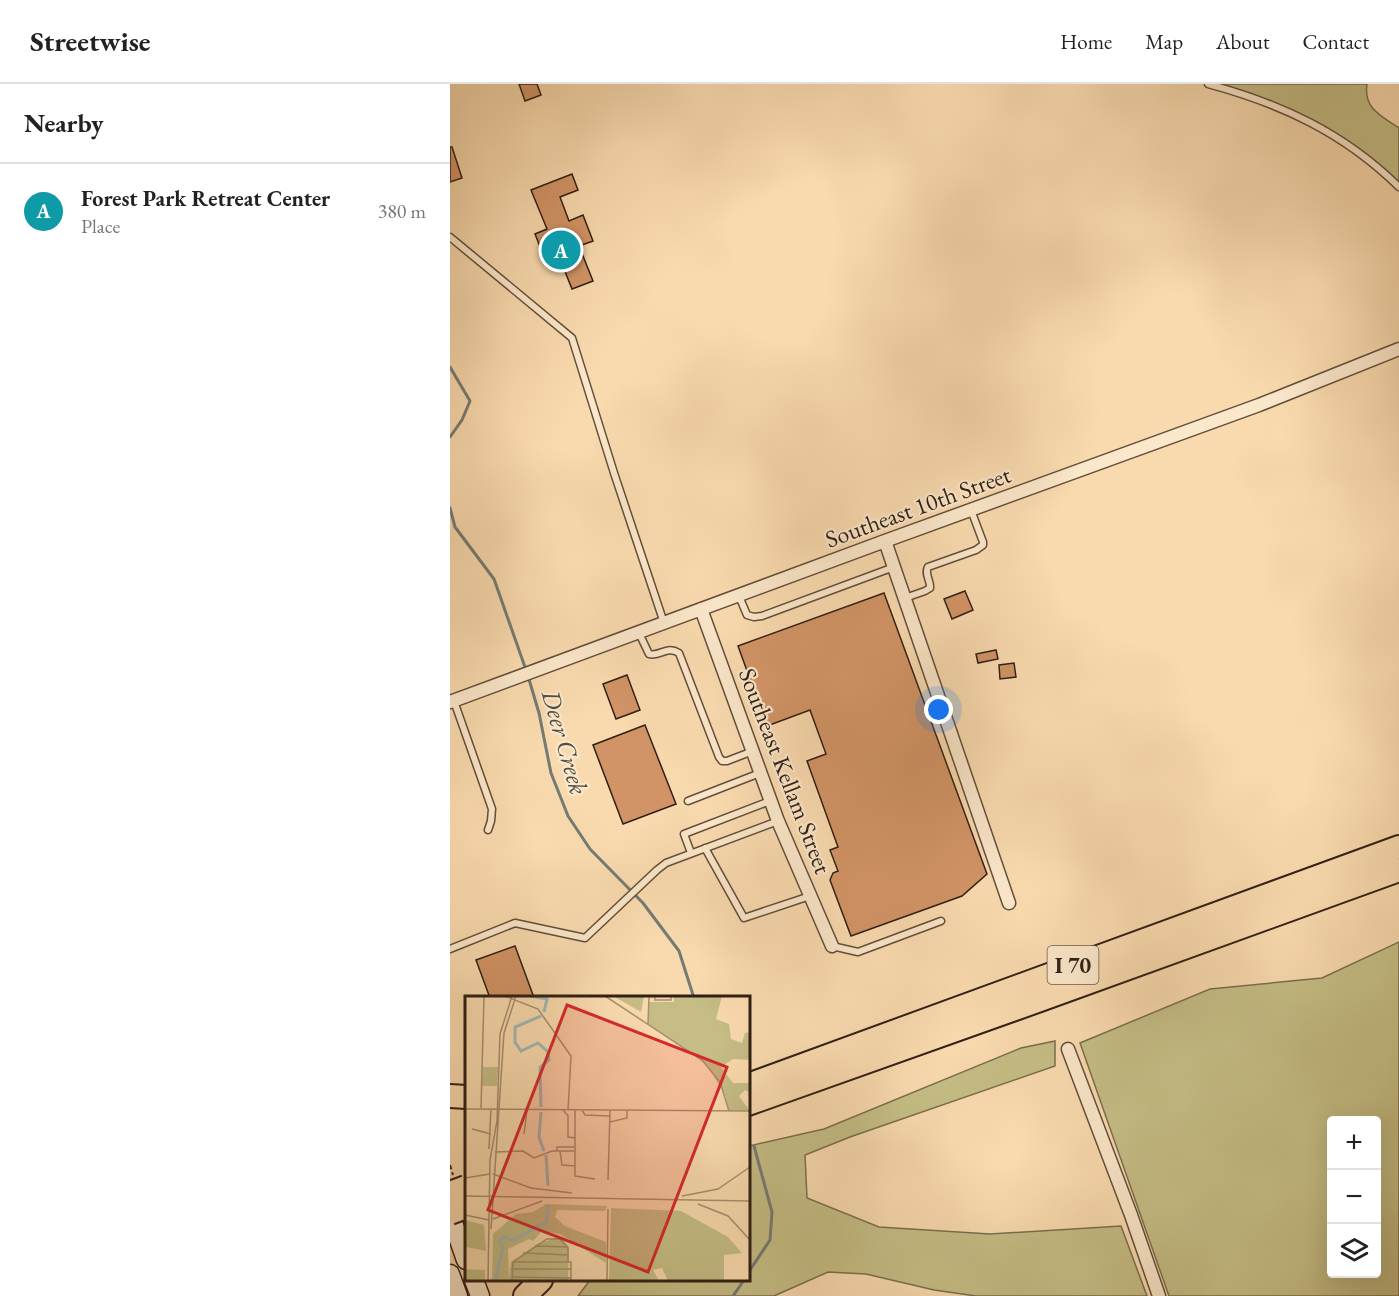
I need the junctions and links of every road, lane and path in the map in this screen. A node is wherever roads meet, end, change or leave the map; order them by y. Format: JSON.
{"nodes":[{"id":1,"x":1208,"y":84,"type":"edge"},
{"id":2,"x":1399,"y":187,"type":"edge"},
{"id":3,"x":450,"y":237,"type":"edge"},
{"id":4,"x":1399,"y":349,"type":"edge"},
{"id":5,"x":971,"y":509,"type":"junction"},
{"id":6,"x":885,"y":541,"type":"junction"},
{"id":7,"x":894,"y":567,"type":"junction"},
{"id":8,"x":739,"y":596,"type":"junction"},
{"id":9,"x":905,"y":599,"type":"junction"},
{"id":10,"x":701,"y":609,"type":"junction"},
{"id":11,"x":664,"y":623,"type":"junction"},
{"id":12,"x":639,"y":633,"type":"junction"},
{"id":13,"x":452,"y":702,"type":"edge"},
{"id":14,"x":753,"y":751,"type":"junction"},
{"id":15,"x":761,"y":773,"type":"junction"},
{"id":16,"x":688,"y":801,"type":"dead end"},
{"id":17,"x":771,"y":801,"type":"junction"},
{"id":18,"x":778,"y":821,"type":"junction"},
{"id":19,"x":488,"y":831,"type":"dead end"},
{"id":20,"x":1399,"y":847,"type":"edge"},
{"id":21,"x":705,"y":848,"type":"junction"},
{"id":22,"x":690,"y":853,"type":"junction"},
{"id":23,"x":1394,"y":873,"type":"edge"},
{"id":24,"x":810,"y":896,"type":"junction"},
{"id":25,"x":1009,"y":903,"type":"dead end"},
{"id":26,"x":941,"y":921,"type":"dead end"},
{"id":27,"x":832,"y":946,"type":"joint"},
{"id":28,"x":450,"y":949,"type":"edge"},
{"id":29,"x":922,"y":1022,"type":"junction"},
{"id":30,"x":1068,"y":1049,"type":"dead end"},
{"id":31,"x":876,"y":1058,"type":"junction"},
{"id":32,"x":750,"y":1070,"type":"edge"},
{"id":33,"x":750,"y":1084,"type":"edge"},
{"id":34,"x":750,"y":1103,"type":"edge"},
{"id":35,"x":750,"y":1118,"type":"edge"},
{"id":36,"x":465,"y":1187,"type":"edge"},
{"id":37,"x":450,"y":1193,"type":"edge"},
{"id":38,"x":465,"y":1207,"type":"edge"},
{"id":39,"x":450,"y":1213,"type":"edge"},
{"id":40,"x":465,"y":1257,"type":"edge"},
{"id":41,"x":450,"y":1274,"type":"edge"},
{"id":42,"x":474,"y":1281,"type":"edge"},
{"id":43,"x":540,"y":1281,"type":"edge"},
{"id":44,"x":458,"y":1296,"type":"edge"},
{"id":45,"x":480,"y":1296,"type":"edge"},
{"id":46,"x":525,"y":1296,"type":"edge"},
{"id":47,"x":1159,"y":1296,"type":"edge"}],
"edges":[{"from":1,"to":2,"type":"lane"},
{"from":3,"to":11,"type":"lane"},
{"from":4,"to":5,"type":"street","name":"Southeast 10th Street"},
{"from":5,"to":6,"type":"street","name":"Southeast 10th Street"},
{"from":5,"to":9,"type":"lane"},
{"from":6,"to":7,"type":"street"},
{"from":6,"to":8,"type":"street","name":"Southeast 10th Street"},
{"from":7,"to":8,"type":"lane"},
{"from":7,"to":9,"type":"street"},
{"from":8,"to":10,"type":"street","name":"Southeast 10th Street"},
{"from":9,"to":25,"type":"street"},
{"from":10,"to":11,"type":"street","name":"Southeast 10th Street"},
{"from":10,"to":14,"type":"street","name":"Southeast Kellam Street"},
{"from":11,"to":12,"type":"street","name":"Southeast 10th Street"},
{"from":12,"to":13,"type":"street","name":"Southeast 10th Street"},
{"from":12,"to":14,"type":"lane"},
{"from":13,"to":19,"type":"lane"},
{"from":14,"to":15,"type":"street","name":"Southeast Kellam Street"},
{"from":15,"to":16,"type":"lane"},
{"from":15,"to":17,"type":"street","name":"Southeast Kellam Street"},
{"from":17,"to":18,"type":"street","name":"Southeast Kellam Street"},
{"from":17,"to":22,"type":"lane"},
{"from":18,"to":21,"type":"lane"},
{"from":18,"to":24,"type":"street","name":"Southeast Kellam Street"},
{"from":20,"to":29,"type":"highway","number":"I 70"},
{"from":21,"to":22,"type":"lane"},
{"from":21,"to":24,"type":"lane"},
{"from":22,"to":28,"type":"lane"},
{"from":23,"to":31,"type":"highway","number":"I 70"},
{"from":24,"to":27,"type":"street","name":"Southeast Kellam Street"},
{"from":26,"to":27,"type":"lane"},
{"from":29,"to":32,"type":"highway"},
{"from":29,"to":33,"type":"highway","number":"I 70"},
{"from":30,"to":47,"type":"street"},
{"from":31,"to":34,"type":"highway","number":"I 70"},
{"from":31,"to":35,"type":"highway"},
{"from":36,"to":37,"type":"highway","bridge":true},
{"from":38,"to":39,"type":"highway","bridge":true},
{"from":39,"to":40,"type":"street"},
{"from":41,"to":44,"type":"street"},
{"from":42,"to":45,"type":"street"},
{"from":43,"to":46,"type":"highway"}]}
